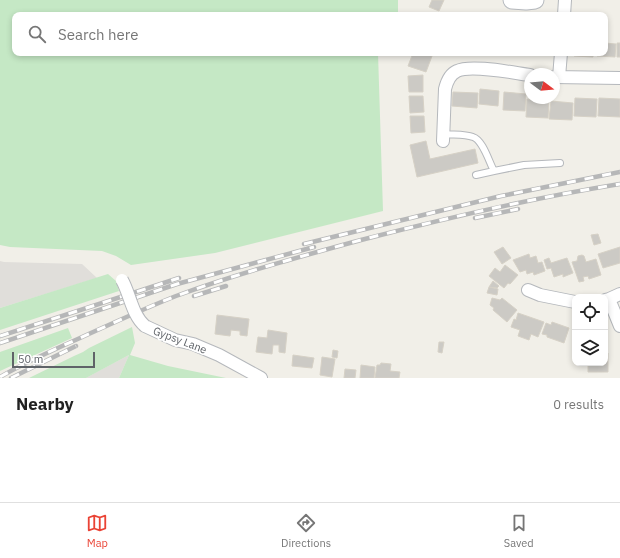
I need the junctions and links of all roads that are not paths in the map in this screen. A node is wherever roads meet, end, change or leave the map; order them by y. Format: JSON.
{"nodes":[{"id":1,"x":512,"y":0,"type":"edge"},
{"id":2,"x":535,"y":0,"type":"edge"},
{"id":3,"x":565,"y":0,"type":"edge"},
{"id":4,"x":564,"y":12,"type":"edge"},
{"id":5,"x":560,"y":56,"type":"edge"},
{"id":6,"x":558,"y":68,"type":"edge"},
{"id":7,"x":524,"y":74,"type":"edge"},
{"id":8,"x":560,"y":77,"type":"edge"},
{"id":9,"x":620,"y":78,"type":"edge"},
{"id":10,"x":444,"y":138,"type":"joint"},
{"id":11,"x":560,"y":163,"type":"dead end"},
{"id":12,"x":494,"y":171,"type":"junction"},
{"id":13,"x":476,"y":175,"type":"dead end"},
{"id":14,"x":122,"y":280,"type":"dead end"},
{"id":15,"x":528,"y":290,"type":"dead end"},
{"id":16,"x":620,"y":294,"type":"edge"},
{"id":17,"x":608,"y":299,"type":"edge"},
{"id":18,"x":572,"y":301,"type":"edge"},
{"id":19,"x":608,"y":301,"type":"edge"},
{"id":20,"x":620,"y":326,"type":"edge"},
{"id":21,"x":261,"y":378,"type":"edge"}],
"edges":[{"from":1,"to":2,"type":"street"},
{"from":3,"to":4,"type":"street"},
{"from":5,"to":6,"type":"street"},
{"from":7,"to":10,"type":"street"},
{"from":8,"to":9,"type":"street"},
{"from":10,"to":12,"type":"lane"},
{"from":11,"to":12,"type":"lane"},
{"from":12,"to":13,"type":"lane"},
{"from":14,"to":21,"type":"street","name":"Gypsy Lane","bridge":true},
{"from":15,"to":18,"type":"street"},
{"from":16,"to":17,"type":"street"},
{"from":19,"to":20,"type":"street"}]}
